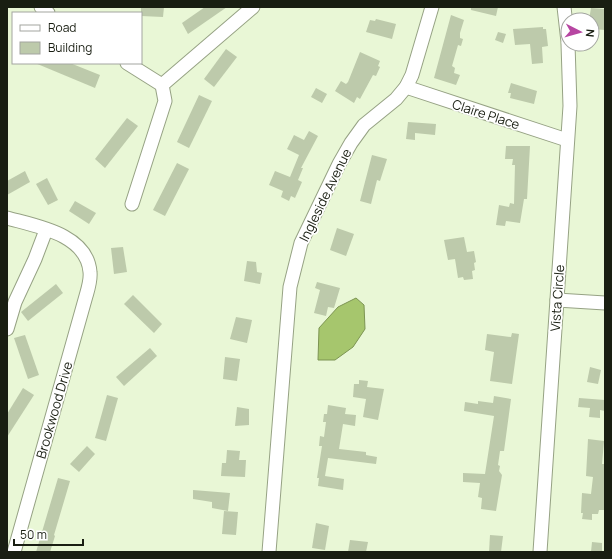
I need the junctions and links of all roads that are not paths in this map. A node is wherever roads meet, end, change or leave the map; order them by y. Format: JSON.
{"nodes":[{"id":1,"x":253,"y":7,"type":"edge"},
{"id":2,"x":432,"y":7,"type":"edge"},
{"id":3,"x":568,"y":52,"type":"edge"},
{"id":4,"x":129,"y":64,"type":"edge"},
{"id":5,"x":162,"y":85,"type":"junction"},
{"id":6,"x":406,"y":87,"type":"junction"},
{"id":7,"x":567,"y":140,"type":"junction"},
{"id":8,"x":132,"y":204,"type":"dead end"},
{"id":9,"x":7,"y":218,"type":"edge"},
{"id":10,"x":46,"y":230,"type":"junction"},
{"id":11,"x":557,"y":300,"type":"junction"},
{"id":12,"x":605,"y":303,"type":"edge"},
{"id":13,"x":7,"y":329,"type":"edge"},
{"id":14,"x":14,"y":552,"type":"edge"},
{"id":15,"x":269,"y":552,"type":"edge"},
{"id":16,"x":540,"y":552,"type":"edge"}],
"edges":[{"from":1,"to":5,"type":"street"},
{"from":2,"to":6,"type":"street","name":"Ingleside Avenue"},
{"from":3,"to":7,"type":"street","name":"Vista Circle"},
{"from":4,"to":5,"type":"street"},
{"from":5,"to":8,"type":"street"},
{"from":6,"to":7,"type":"street","name":"Claire Place"},
{"from":6,"to":15,"type":"street","name":"Ingleside Avenue"},
{"from":7,"to":11,"type":"street","name":"Vista Circle"},
{"from":9,"to":10,"type":"street"},
{"from":10,"to":13,"type":"street"},
{"from":10,"to":14,"type":"street","name":"Brookwood Drive"},
{"from":11,"to":12,"type":"street"},
{"from":11,"to":16,"type":"street","name":"Vista Circle"}]}
